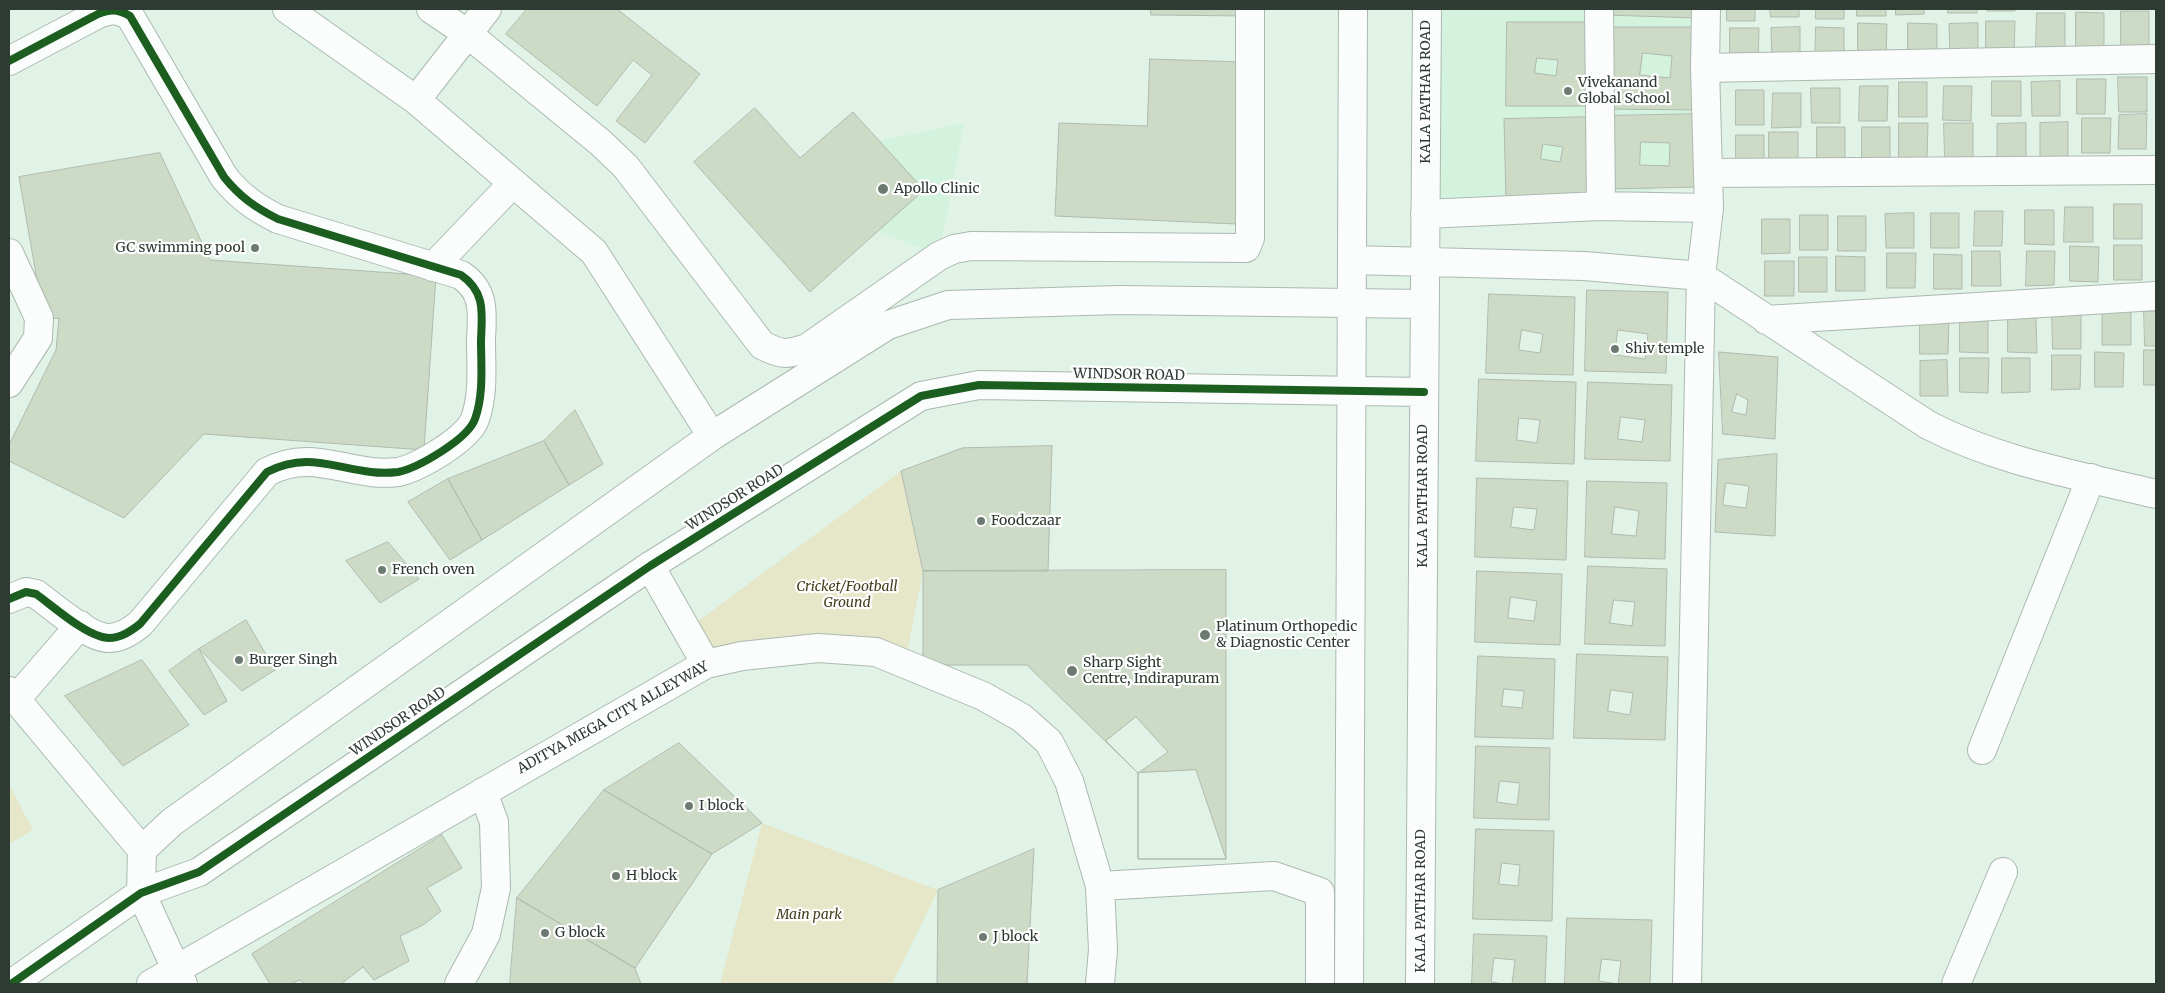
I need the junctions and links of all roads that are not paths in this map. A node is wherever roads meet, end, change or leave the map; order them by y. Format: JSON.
{"nodes":[{"id":1,"x":287,"y":9,"type":"edge"},
{"id":2,"x":431,"y":9,"type":"edge"},
{"id":3,"x":487,"y":9,"type":"edge"},
{"id":4,"x":1250,"y":9,"type":"edge"},
{"id":5,"x":1353,"y":9,"type":"edge"},
{"id":6,"x":1426,"y":9,"type":"edge"},
{"id":7,"x":1599,"y":9,"type":"edge"},
{"id":8,"x":1706,"y":9,"type":"edge"},
{"id":9,"x":468,"y":34,"type":"junction"},
{"id":10,"x":2156,"y":59,"type":"edge"},
{"id":11,"x":9,"y":61,"type":"edge"},
{"id":12,"x":1705,"y":68,"type":"junction"},
{"id":13,"x":416,"y":100,"type":"junction"},
{"id":14,"x":2156,"y":170,"type":"edge"},
{"id":15,"x":1709,"y":173,"type":"junction"},
{"id":16,"x":513,"y":182,"type":"junction"},
{"id":17,"x":1601,"y":206,"type":"junction"},
{"id":18,"x":1709,"y":208,"type":"junction"},
{"id":19,"x":1425,"y":214,"type":"junction"},
{"id":20,"x":9,"y":253,"type":"edge"},
{"id":21,"x":1352,"y":260,"type":"junction"},
{"id":22,"x":1425,"y":262,"type":"junction"},
{"id":23,"x":433,"y":267,"type":"junction"},
{"id":24,"x":1701,"y":276,"type":"junction"},
{"id":25,"x":2156,"y":296,"type":"edge"},
{"id":26,"x":1351,"y":304,"type":"junction"},
{"id":27,"x":1425,"y":304,"type":"junction"},
{"id":28,"x":1766,"y":320,"type":"junction"},
{"id":29,"x":9,"y":383,"type":"edge"},
{"id":30,"x":1351,"y":391,"type":"junction"},
{"id":31,"x":1424,"y":392,"type":"junction"},
{"id":32,"x":712,"y":436,"type":"junction"},
{"id":33,"x":2091,"y":478,"type":"junction"},
{"id":34,"x":2156,"y":494,"type":"edge"},
{"id":35,"x":650,"y":566,"type":"junction"},
{"id":36,"x":9,"y":599,"type":"edge"},
{"id":37,"x":80,"y":625,"type":"junction"},
{"id":38,"x":706,"y":664,"type":"junction"},
{"id":39,"x":12,"y":695,"type":"edge"},
{"id":40,"x":1982,"y":750,"type":"dead end"},
{"id":41,"x":483,"y":792,"type":"junction"},
{"id":42,"x":142,"y":850,"type":"junction"},
{"id":43,"x":2003,"y":872,"type":"dead end"},
{"id":44,"x":1100,"y":886,"type":"junction"},
{"id":45,"x":1320,"y":892,"type":"junction"},
{"id":46,"x":1349,"y":892,"type":"junction"},
{"id":47,"x":141,"y":893,"type":"junction"},
{"id":48,"x":179,"y":976,"type":"edge"},
{"id":49,"x":11,"y":984,"type":"edge"},
{"id":50,"x":151,"y":984,"type":"edge"},
{"id":51,"x":459,"y":984,"type":"edge"},
{"id":52,"x":1100,"y":984,"type":"edge"},
{"id":53,"x":1320,"y":984,"type":"edge"},
{"id":54,"x":1349,"y":984,"type":"edge"},
{"id":55,"x":1420,"y":984,"type":"edge"},
{"id":56,"x":1687,"y":984,"type":"edge"},
{"id":57,"x":1956,"y":984,"type":"edge"}],
"edges":[{"from":1,"to":13,"type":"street"},
{"from":2,"to":9,"type":"street"},
{"from":3,"to":9,"type":"street"},
{"from":4,"to":9,"type":"street"},
{"from":5,"to":21,"type":"street"},
{"from":6,"to":19,"type":"street","name":"KALA PATHAR ROAD"},
{"from":7,"to":17,"type":"street"},
{"from":8,"to":12,"type":"street"},
{"from":9,"to":13,"type":"street"},
{"from":10,"to":12,"type":"street"},
{"from":11,"to":23,"type":"street"},
{"from":12,"to":15,"type":"street"},
{"from":13,"to":16,"type":"street"},
{"from":14,"to":15,"type":"street"},
{"from":15,"to":18,"type":"street"},
{"from":16,"to":23,"type":"street"},
{"from":16,"to":32,"type":"street"},
{"from":17,"to":18,"type":"street"},
{"from":17,"to":19,"type":"street"},
{"from":18,"to":24,"type":"street"},
{"from":19,"to":22,"type":"street","name":"KALA PATHAR ROAD"},
{"from":20,"to":29,"type":"street"},
{"from":21,"to":22,"type":"street"},
{"from":21,"to":26,"type":"street"},
{"from":22,"to":24,"type":"street"},
{"from":22,"to":27,"type":"street","name":"KALA PATHAR ROAD"},
{"from":23,"to":37,"type":"street"},
{"from":24,"to":28,"type":"street"},
{"from":24,"to":56,"type":"street"},
{"from":25,"to":28,"type":"street"},
{"from":26,"to":27,"type":"street"},
{"from":26,"to":30,"type":"street"},
{"from":26,"to":32,"type":"street"},
{"from":27,"to":31,"type":"street","name":"KALA PATHAR ROAD"},
{"from":28,"to":33,"type":"street"},
{"from":30,"to":31,"type":"street","name":"WINDSOR ROAD"},
{"from":30,"to":35,"type":"street","name":"WINDSOR ROAD"},
{"from":30,"to":46,"type":"street"},
{"from":31,"to":55,"type":"street","name":"KALA PATHAR ROAD"},
{"from":32,"to":42,"type":"street"},
{"from":33,"to":34,"type":"street"},
{"from":33,"to":40,"type":"street"},
{"from":35,"to":38,"type":"street"},
{"from":35,"to":47,"type":"street","name":"WINDSOR ROAD"},
{"from":36,"to":37,"type":"street"},
{"from":37,"to":39,"type":"street"},
{"from":38,"to":41,"type":"street","name":"ADITYA MEGA CITY ALLEYWAY"},
{"from":38,"to":44,"type":"street","name":"ADITYA MEGA CITY ALLEYWAY"},
{"from":39,"to":42,"type":"street"},
{"from":41,"to":48,"type":"street","name":"ADITYA MEGA CITY ALLEYWAY"},
{"from":41,"to":51,"type":"street"},
{"from":42,"to":47,"type":"street"},
{"from":43,"to":57,"type":"street"},
{"from":44,"to":45,"type":"street"},
{"from":44,"to":52,"type":"street","name":"ADITYA MEGA CITY ALLEYWAY"},
{"from":45,"to":46,"type":"street"},
{"from":45,"to":53,"type":"street"},
{"from":46,"to":54,"type":"street"},
{"from":47,"to":48,"type":"street"},
{"from":47,"to":49,"type":"street","name":"WINDSOR ROAD"},
{"from":48,"to":50,"type":"street","name":"ADITYA MEGA CITY ALLEYWAY"}]}
